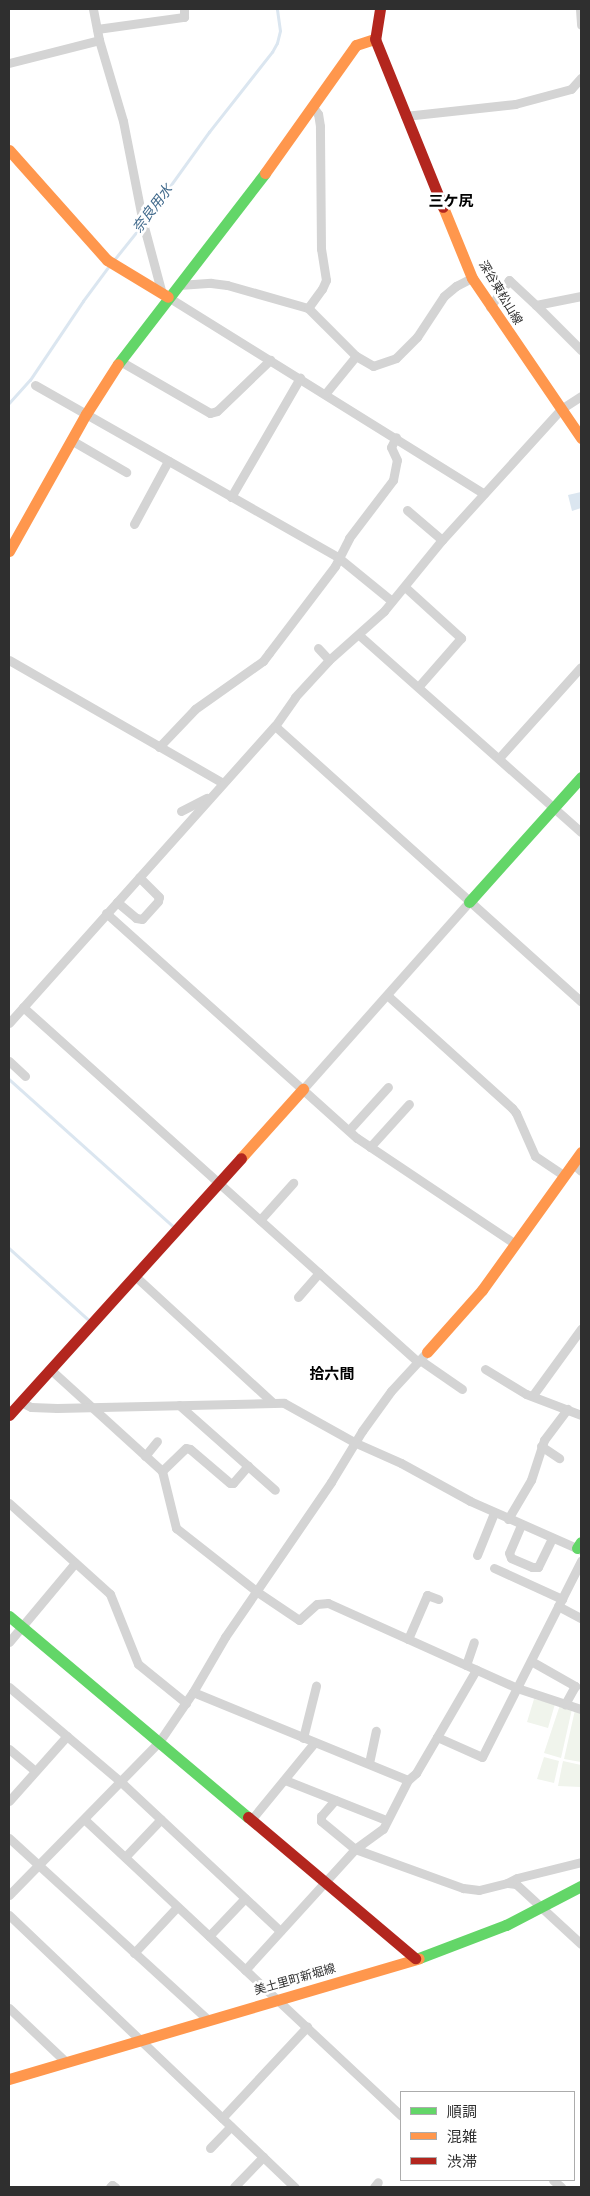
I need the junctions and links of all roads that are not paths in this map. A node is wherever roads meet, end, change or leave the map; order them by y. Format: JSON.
{"nodes":[{"id":1,"x":92,"y":9,"type":"edge"},
{"id":2,"x":184,"y":9,"type":"edge"},
{"id":3,"x":380,"y":9,"type":"edge"},
{"id":4,"x":580,"y":9,"type":"edge"},
{"id":5,"x":581,"y":25,"type":"edge"},
{"id":6,"x":97,"y":29,"type":"junction"},
{"id":7,"x":375,"y":39,"type":"junction"},
{"id":8,"x":99,"y":40,"type":"junction"},
{"id":9,"x":9,"y":63,"type":"edge"},
{"id":10,"x":581,"y":78,"type":"edge"},
{"id":11,"x":313,"y":107,"type":"junction"},
{"id":12,"x":405,"y":116,"type":"junction"},
{"id":13,"x":9,"y":150,"type":"edge"},
{"id":14,"x":472,"y":278,"type":"junction"},
{"id":15,"x":178,"y":285,"type":"junction"},
{"id":16,"x":165,"y":295,"type":"junction"},
{"id":17,"x":581,"y":296,"type":"edge"},
{"id":18,"x":536,"y":305,"type":"junction"},
{"id":19,"x":490,"y":307,"type":"junction"},
{"id":20,"x":308,"y":308,"type":"junction"},
{"id":21,"x":581,"y":350,"type":"edge"},
{"id":22,"x":356,"y":356,"type":"junction"},
{"id":23,"x":270,"y":360,"type":"junction"},
{"id":24,"x":120,"y":361,"type":"junction"},
{"id":25,"x":300,"y":378,"type":"junction"},
{"id":26,"x":35,"y":385,"type":"dead end"},
{"id":27,"x":324,"y":394,"type":"junction"},
{"id":28,"x":581,"y":396,"type":"edge"},
{"id":29,"x":561,"y":409,"type":"junction"},
{"id":30,"x":86,"y":414,"type":"junction"},
{"id":31,"x":396,"y":437,"type":"junction"},
{"id":32,"x":581,"y":438,"type":"edge"},
{"id":33,"x":71,"y":440,"type":"junction"},
{"id":34,"x":168,"y":461,"type":"junction"},
{"id":35,"x":126,"y":472,"type":"dead end"},
{"id":36,"x":484,"y":494,"type":"junction"},
{"id":37,"x":232,"y":497,"type":"junction"},
{"id":38,"x":407,"y":510,"type":"dead end"},
{"id":39,"x":134,"y":524,"type":"dead end"},
{"id":40,"x":442,"y":540,"type":"junction"},
{"id":41,"x":9,"y":551,"type":"edge"},
{"id":42,"x":339,"y":558,"type":"junction"},
{"id":43,"x":404,"y":587,"type":"junction"},
{"id":44,"x":392,"y":601,"type":"junction"},
{"id":45,"x":360,"y":634,"type":"junction"},
{"id":46,"x":318,"y":648,"type":"dead end"},
{"id":47,"x":9,"y":660,"type":"edge"},
{"id":48,"x":329,"y":660,"type":"junction"},
{"id":49,"x":581,"y":667,"type":"edge"},
{"id":50,"x":419,"y":686,"type":"junction"},
{"id":51,"x":274,"y":726,"type":"junction"},
{"id":52,"x":159,"y":747,"type":"junction"},
{"id":53,"x":499,"y":758,"type":"junction"},
{"id":54,"x":581,"y":777,"type":"edge"},
{"id":55,"x":223,"y":783,"type":"junction"},
{"id":56,"x":212,"y":796,"type":"junction"},
{"id":57,"x":554,"y":807,"type":"junction"},
{"id":58,"x":181,"y":811,"type":"dead end"},
{"id":59,"x":581,"y":832,"type":"edge"},
{"id":60,"x":138,"y":877,"type":"junction"},
{"id":61,"x":117,"y":902,"type":"junction"},
{"id":62,"x":469,"y":902,"type":"junction"},
{"id":63,"x":106,"y":913,"type":"junction"},
{"id":64,"x":387,"y":995,"type":"junction"},
{"id":65,"x":581,"y":1002,"type":"edge"},
{"id":66,"x":23,"y":1007,"type":"junction"},
{"id":67,"x":9,"y":1023,"type":"edge"},
{"id":68,"x":9,"y":1061,"type":"edge"},
{"id":69,"x":25,"y":1076,"type":"dead end"},
{"id":70,"x":388,"y":1087,"type":"dead end"},
{"id":71,"x":303,"y":1089,"type":"junction"},
{"id":72,"x":408,"y":1104,"type":"dead end"},
{"id":73,"x":349,"y":1130,"type":"junction"},
{"id":74,"x":370,"y":1147,"type":"junction"},
{"id":75,"x":581,"y":1152,"type":"edge"},
{"id":76,"x":572,"y":1163,"type":"junction"},
{"id":77,"x":581,"y":1171,"type":"edge"},
{"id":78,"x":562,"y":1175,"type":"junction"},
{"id":79,"x":293,"y":1182,"type":"dead end"},
{"id":80,"x":219,"y":1183,"type":"junction"},
{"id":81,"x":260,"y":1220,"type":"junction"},
{"id":82,"x":514,"y":1243,"type":"junction"},
{"id":83,"x":319,"y":1273,"type":"junction"},
{"id":84,"x":136,"y":1276,"type":"junction"},
{"id":85,"x":298,"y":1297,"type":"dead end"},
{"id":86,"x":580,"y":1335,"type":"edge"},
{"id":87,"x":422,"y":1358,"type":"junction"},
{"id":88,"x":485,"y":1368,"type":"dead end"},
{"id":89,"x":51,"y":1370,"type":"junction"},
{"id":90,"x":462,"y":1389,"type":"dead end"},
{"id":91,"x":533,"y":1395,"type":"junction"},
{"id":92,"x":21,"y":1402,"type":"junction"},
{"id":93,"x":272,"y":1402,"type":"junction"},
{"id":94,"x":179,"y":1405,"type":"junction"},
{"id":95,"x":93,"y":1407,"type":"junction"},
{"id":96,"x":567,"y":1409,"type":"junction"},
{"id":97,"x":9,"y":1415,"type":"edge"},
{"id":98,"x":581,"y":1415,"type":"edge"},
{"id":99,"x":157,"y":1442,"type":"dead end"},
{"id":100,"x":356,"y":1443,"type":"junction"},
{"id":101,"x":541,"y":1446,"type":"junction"},
{"id":102,"x":145,"y":1456,"type":"junction"},
{"id":103,"x":560,"y":1458,"type":"dead end"},
{"id":104,"x":248,"y":1466,"type":"junction"},
{"id":105,"x":162,"y":1472,"type":"junction"},
{"id":106,"x":275,"y":1490,"type":"dead end"},
{"id":107,"x":9,"y":1504,"type":"edge"},
{"id":108,"x":494,"y":1513,"type":"junction"},
{"id":109,"x":508,"y":1519,"type":"junction"},
{"id":110,"x":521,"y":1525,"type":"junction"},
{"id":111,"x":552,"y":1538,"type":"junction"},
{"id":112,"x":580,"y":1547,"type":"edge"},
{"id":113,"x":476,"y":1555,"type":"dead end"},
{"id":114,"x":581,"y":1561,"type":"edge"},
{"id":115,"x":75,"y":1563,"type":"junction"},
{"id":116,"x":494,"y":1568,"type":"dead end"},
{"id":117,"x":256,"y":1591,"type":"junction"},
{"id":118,"x":438,"y":1599,"type":"dead end"},
{"id":119,"x":560,"y":1602,"type":"junction"},
{"id":120,"x":9,"y":1616,"type":"edge"},
{"id":121,"x":581,"y":1618,"type":"edge"},
{"id":122,"x":21,"y":1627,"type":"junction"},
{"id":123,"x":408,"y":1639,"type":"junction"},
{"id":124,"x":9,"y":1642,"type":"edge"},
{"id":125,"x":474,"y":1642,"type":"dead end"},
{"id":126,"x":531,"y":1661,"type":"junction"},
{"id":127,"x":466,"y":1665,"type":"junction"},
{"id":128,"x":476,"y":1670,"type":"junction"},
{"id":129,"x":316,"y":1686,"type":"dead end"},
{"id":130,"x":9,"y":1687,"type":"edge"},
{"id":131,"x":517,"y":1688,"type":"junction"},
{"id":132,"x":193,"y":1692,"type":"junction"},
{"id":133,"x":186,"y":1703,"type":"junction"},
{"id":134,"x":566,"y":1704,"type":"junction"},
{"id":135,"x":581,"y":1709,"type":"edge"},
{"id":136,"x":376,"y":1731,"type":"dead end"},
{"id":137,"x":67,"y":1736,"type":"junction"},
{"id":138,"x":437,"y":1737,"type":"junction"},
{"id":139,"x":302,"y":1738,"type":"junction"},
{"id":140,"x":159,"y":1742,"type":"junction"},
{"id":141,"x":314,"y":1743,"type":"junction"},
{"id":142,"x":9,"y":1749,"type":"edge"},
{"id":143,"x":369,"y":1763,"type":"junction"},
{"id":144,"x":34,"y":1771,"type":"junction"},
{"id":145,"x":285,"y":1780,"type":"junction"},
{"id":146,"x":408,"y":1780,"type":"junction"},
{"id":147,"x":120,"y":1782,"type":"junction"},
{"id":148,"x":335,"y":1800,"type":"junction"},
{"id":149,"x":9,"y":1801,"type":"edge"},
{"id":150,"x":161,"y":1819,"type":"junction"},
{"id":151,"x":84,"y":1820,"type":"junction"},
{"id":152,"x":251,"y":1820,"type":"junction"},
{"id":153,"x":386,"y":1820,"type":"junction"},
{"id":154,"x":9,"y":1838,"type":"edge"},
{"id":155,"x":355,"y":1849,"type":"junction"},
{"id":156,"x":125,"y":1857,"type":"junction"},
{"id":157,"x":581,"y":1862,"type":"edge"},
{"id":158,"x":39,"y":1865,"type":"junction"},
{"id":159,"x":326,"y":1883,"type":"junction"},
{"id":160,"x":507,"y":1883,"type":"junction"},
{"id":161,"x":581,"y":1886,"type":"edge"},
{"id":162,"x":9,"y":1895,"type":"edge"},
{"id":163,"x":245,"y":1898,"type":"junction"},
{"id":164,"x":177,"y":1907,"type":"junction"},
{"id":165,"x":542,"y":1907,"type":"junction"},
{"id":166,"x":9,"y":1915,"type":"edge"},
{"id":167,"x":280,"y":1931,"type":"junction"},
{"id":168,"x":209,"y":1936,"type":"junction"},
{"id":169,"x":581,"y":1944,"type":"edge"},
{"id":170,"x":134,"y":1953,"type":"junction"},
{"id":171,"x":416,"y":1958,"type":"junction"},
{"id":172,"x":245,"y":1970,"type":"junction"},
{"id":173,"x":278,"y":1999,"type":"junction"},
{"id":174,"x":9,"y":2008,"type":"edge"},
{"id":175,"x":208,"y":2020,"type":"junction"},
{"id":176,"x":307,"y":2027,"type":"junction"},
{"id":177,"x":141,"y":2039,"type":"junction"},
{"id":178,"x":66,"y":2062,"type":"junction"},
{"id":179,"x":9,"y":2079,"type":"edge"},
{"id":180,"x":400,"y":2115,"type":"edge"},
{"id":181,"x":222,"y":2118,"type":"junction"},
{"id":182,"x":231,"y":2126,"type":"junction"},
{"id":183,"x":210,"y":2148,"type":"dead end"},
{"id":184,"x":263,"y":2157,"type":"junction"},
{"id":185,"x":110,"y":2187,"type":"edge"},
{"id":186,"x":115,"y":2187,"type":"edge"},
{"id":187,"x":234,"y":2187,"type":"edge"},
{"id":188,"x":295,"y":2187,"type":"edge"}],
"edges":[{"from":1,"to":6,"type":"street"},
{"from":2,"to":6,"type":"street"},
{"from":3,"to":7,"type":"street"},
{"from":4,"to":5,"type":"street"},
{"from":6,"to":8,"type":"street"},
{"from":7,"to":11,"type":"street"},
{"from":7,"to":12,"type":"street","name":"深谷東松山線"},
{"from":8,"to":9,"type":"street"},
{"from":8,"to":16,"type":"street"},
{"from":10,"to":12,"type":"street"},
{"from":11,"to":15,"type":"street"},
{"from":11,"to":20,"type":"street"},
{"from":12,"to":14,"type":"street","name":"深谷東松山線"},
{"from":13,"to":16,"type":"street"},
{"from":14,"to":19,"type":"street","name":"深谷東松山線"},
{"from":14,"to":22,"type":"street"},
{"from":15,"to":16,"type":"street"},
{"from":15,"to":20,"type":"street"},
{"from":16,"to":23,"type":"street"},
{"from":16,"to":24,"type":"street"},
{"from":17,"to":18,"type":"street"},
{"from":18,"to":19,"type":"street"},
{"from":18,"to":21,"type":"street"},
{"from":19,"to":29,"type":"street","name":"深谷東松山線"},
{"from":20,"to":22,"type":"street"},
{"from":22,"to":27,"type":"street"},
{"from":23,"to":24,"type":"street"},
{"from":23,"to":25,"type":"street"},
{"from":24,"to":30,"type":"street"},
{"from":25,"to":27,"type":"street"},
{"from":25,"to":37,"type":"street"},
{"from":26,"to":30,"type":"street"},
{"from":27,"to":31,"type":"street"},
{"from":28,"to":29,"type":"street"},
{"from":29,"to":32,"type":"street","name":"深谷東松山線"},
{"from":29,"to":36,"type":"street"},
{"from":30,"to":33,"type":"street"},
{"from":30,"to":34,"type":"street"},
{"from":31,"to":36,"type":"street"},
{"from":31,"to":42,"type":"street"},
{"from":33,"to":35,"type":"street"},
{"from":33,"to":41,"type":"street"},
{"from":34,"to":37,"type":"street"},
{"from":34,"to":39,"type":"street"},
{"from":36,"to":40,"type":"street"},
{"from":37,"to":42,"type":"street"},
{"from":38,"to":40,"type":"street"},
{"from":40,"to":43,"type":"street"},
{"from":42,"to":44,"type":"street"},
{"from":42,"to":52,"type":"street"},
{"from":43,"to":44,"type":"street"},
{"from":43,"to":50,"type":"street"},
{"from":44,"to":45,"type":"street"},
{"from":45,"to":48,"type":"street"},
{"from":45,"to":50,"type":"street"},
{"from":46,"to":48,"type":"street"},
{"from":47,"to":52,"type":"street"},
{"from":48,"to":51,"type":"street"},
{"from":49,"to":53,"type":"street"},
{"from":50,"to":53,"type":"street"},
{"from":51,"to":55,"type":"street"},
{"from":51,"to":62,"type":"street"},
{"from":52,"to":55,"type":"street"},
{"from":53,"to":57,"type":"street"},
{"from":54,"to":57,"type":"street"},
{"from":55,"to":56,"type":"street"},
{"from":56,"to":58,"type":"street"},
{"from":56,"to":60,"type":"street"},
{"from":57,"to":59,"type":"street"},
{"from":57,"to":62,"type":"street"},
{"from":60,"to":61,"type":"street"},
{"from":60,"to":61,"type":"street"},
{"from":61,"to":63,"type":"street"},
{"from":62,"to":64,"type":"street"},
{"from":62,"to":65,"type":"street"},
{"from":63,"to":66,"type":"street"},
{"from":63,"to":71,"type":"street"},
{"from":64,"to":71,"type":"street"},
{"from":64,"to":78,"type":"street"},
{"from":66,"to":67,"type":"street"},
{"from":66,"to":80,"type":"street"},
{"from":68,"to":69,"type":"street"},
{"from":70,"to":73,"type":"street"},
{"from":71,"to":73,"type":"street"},
{"from":71,"to":80,"type":"street"},
{"from":72,"to":74,"type":"street"},
{"from":73,"to":74,"type":"street"},
{"from":74,"to":82,"type":"street"},
{"from":75,"to":76,"type":"street"},
{"from":76,"to":77,"type":"street"},
{"from":76,"to":78,"type":"street"},
{"from":78,"to":82,"type":"street"},
{"from":79,"to":81,"type":"street"},
{"from":80,"to":81,"type":"street"},
{"from":80,"to":84,"type":"street"},
{"from":81,"to":83,"type":"street"},
{"from":82,"to":87,"type":"street"},
{"from":83,"to":85,"type":"street"},
{"from":83,"to":87,"type":"street"},
{"from":84,"to":89,"type":"street"},
{"from":84,"to":93,"type":"street"},
{"from":86,"to":91,"type":"street"},
{"from":87,"to":90,"type":"street"},
{"from":87,"to":100,"type":"street"},
{"from":88,"to":91,"type":"street"},
{"from":89,"to":92,"type":"street"},
{"from":89,"to":95,"type":"street"},
{"from":91,"to":96,"type":"street"},
{"from":92,"to":95,"type":"street"},
{"from":92,"to":97,"type":"street"},
{"from":93,"to":94,"type":"street"},
{"from":93,"to":100,"type":"street"},
{"from":94,"to":95,"type":"street"},
{"from":94,"to":104,"type":"street"},
{"from":95,"to":102,"type":"street"},
{"from":96,"to":98,"type":"street"},
{"from":96,"to":101,"type":"street"},
{"from":99,"to":102,"type":"street"},
{"from":100,"to":108,"type":"street"},
{"from":100,"to":117,"type":"street"},
{"from":101,"to":103,"type":"street"},
{"from":101,"to":109,"type":"street"},
{"from":102,"to":105,"type":"street"},
{"from":104,"to":105,"type":"street"},
{"from":104,"to":106,"type":"street"},
{"from":105,"to":117,"type":"street"},
{"from":107,"to":115,"type":"street"},
{"from":108,"to":109,"type":"street"},
{"from":108,"to":113,"type":"street"},
{"from":109,"to":110,"type":"street"},
{"from":110,"to":111,"type":"street"},
{"from":110,"to":111,"type":"street"},
{"from":111,"to":112,"type":"street"},
{"from":114,"to":119,"type":"street"},
{"from":115,"to":122,"type":"street"},
{"from":115,"to":133,"type":"street"},
{"from":116,"to":119,"type":"street"},
{"from":117,"to":123,"type":"street"},
{"from":117,"to":132,"type":"street"},
{"from":118,"to":123,"type":"street"},
{"from":119,"to":121,"type":"street"},
{"from":119,"to":126,"type":"street"},
{"from":120,"to":122,"type":"street"},
{"from":122,"to":124,"type":"street"},
{"from":122,"to":140,"type":"street"},
{"from":123,"to":127,"type":"street"},
{"from":125,"to":127,"type":"street"},
{"from":126,"to":131,"type":"street"},
{"from":126,"to":134,"type":"street"},
{"from":127,"to":128,"type":"street"},
{"from":128,"to":131,"type":"street"},
{"from":128,"to":138,"type":"street"},
{"from":129,"to":139,"type":"street"},
{"from":130,"to":137,"type":"street"},
{"from":131,"to":134,"type":"street"},
{"from":131,"to":138,"type":"street"},
{"from":132,"to":133,"type":"street"},
{"from":132,"to":139,"type":"street"},
{"from":133,"to":140,"type":"street"},
{"from":134,"to":135,"type":"street"},
{"from":136,"to":143,"type":"street"},
{"from":137,"to":144,"type":"street"},
{"from":137,"to":147,"type":"street"},
{"from":138,"to":146,"type":"street"},
{"from":139,"to":141,"type":"street"},
{"from":140,"to":147,"type":"street"},
{"from":140,"to":152,"type":"street"},
{"from":141,"to":143,"type":"street"},
{"from":141,"to":145,"type":"street"},
{"from":142,"to":144,"type":"street"},
{"from":143,"to":146,"type":"street"},
{"from":144,"to":149,"type":"street"},
{"from":145,"to":148,"type":"street"},
{"from":145,"to":152,"type":"street"},
{"from":146,"to":153,"type":"street"},
{"from":147,"to":150,"type":"street"},
{"from":147,"to":151,"type":"street"},
{"from":148,"to":153,"type":"street"},
{"from":148,"to":155,"type":"street"},
{"from":150,"to":156,"type":"street"},
{"from":150,"to":163,"type":"street"},
{"from":151,"to":156,"type":"street"},
{"from":151,"to":158,"type":"street"},
{"from":152,"to":159,"type":"street"},
{"from":153,"to":155,"type":"street"},
{"from":154,"to":158,"type":"street"},
{"from":155,"to":159,"type":"street"},
{"from":155,"to":160,"type":"street"},
{"from":156,"to":164,"type":"street"},
{"from":157,"to":160,"type":"street"},
{"from":158,"to":162,"type":"street"},
{"from":158,"to":170,"type":"street"},
{"from":159,"to":167,"type":"street"},
{"from":159,"to":171,"type":"street"},
{"from":160,"to":165,"type":"street"},
{"from":161,"to":165,"type":"street","name":"美土里町新堀線"},
{"from":163,"to":167,"type":"street"},
{"from":163,"to":168,"type":"street"},
{"from":164,"to":168,"type":"street"},
{"from":164,"to":170,"type":"street"},
{"from":165,"to":169,"type":"street"},
{"from":165,"to":171,"type":"street","name":"美土里町新堀線"},
{"from":166,"to":177,"type":"street"},
{"from":167,"to":172,"type":"street"},
{"from":168,"to":172,"type":"street"},
{"from":170,"to":175,"type":"street"},
{"from":171,"to":173,"type":"street","name":"美土里町新堀線"},
{"from":172,"to":173,"type":"street"},
{"from":173,"to":175,"type":"street","name":"美土里町新堀線"},
{"from":173,"to":176,"type":"street"},
{"from":174,"to":178,"type":"street"},
{"from":175,"to":177,"type":"street","name":"美土里町新堀線"},
{"from":176,"to":180,"type":"street"},
{"from":176,"to":181,"type":"street"},
{"from":177,"to":178,"type":"street","name":"美土里町新堀線"},
{"from":177,"to":181,"type":"street"},
{"from":178,"to":179,"type":"street","name":"美土里町新堀線"},
{"from":181,"to":182,"type":"street"},
{"from":182,"to":183,"type":"street"},
{"from":182,"to":184,"type":"street"},
{"from":184,"to":187,"type":"street"},
{"from":184,"to":188,"type":"street"},
{"from":185,"to":186,"type":"street"}]}
